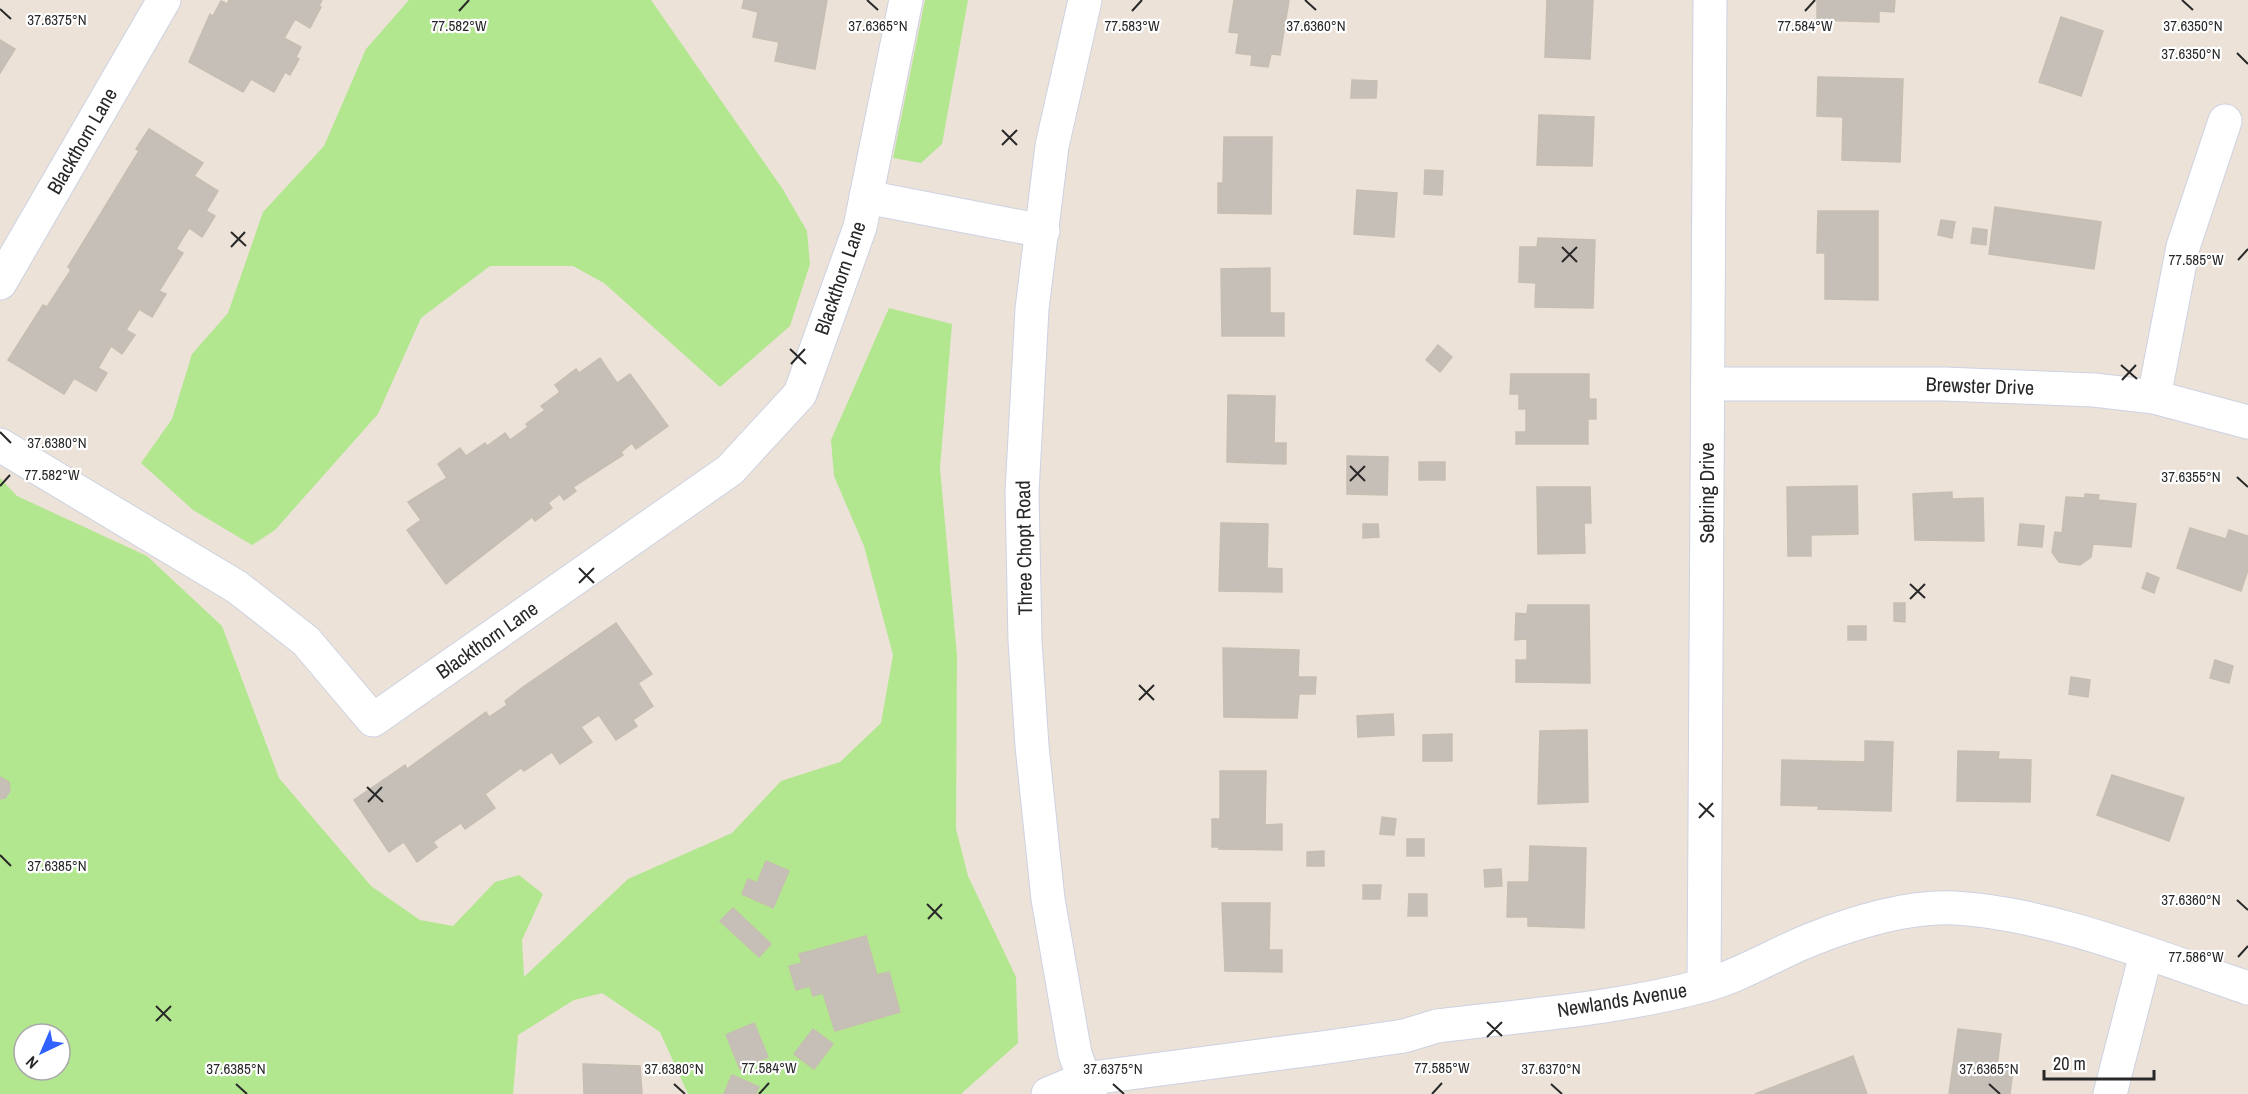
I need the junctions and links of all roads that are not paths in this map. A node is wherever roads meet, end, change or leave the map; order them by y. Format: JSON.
{"nodes":[{"id":1,"x":164,"y":0,"type":"edge"},
{"id":2,"x":906,"y":0,"type":"edge"},
{"id":3,"x":1085,"y":0,"type":"edge"},
{"id":4,"x":1710,"y":0,"type":"edge"},
{"id":5,"x":2225,"y":121,"type":"dead end"},
{"id":6,"x":866,"y":197,"type":"junction"},
{"id":7,"x":1043,"y":231,"type":"junction"},
{"id":8,"x":0,"y":283,"type":"edge"},
{"id":9,"x":1708,"y":384,"type":"junction"},
{"id":10,"x":2154,"y":398,"type":"junction"},
{"id":11,"x":2248,"y":422,"type":"edge"},
{"id":12,"x":0,"y":445,"type":"edge"},
{"id":13,"x":2146,"y":954,"type":"junction"},
{"id":14,"x":1704,"y":986,"type":"junction"},
{"id":15,"x":2248,"y":988,"type":"edge"},
{"id":16,"x":1087,"y":1086,"type":"edge"},
{"id":17,"x":1048,"y":1094,"type":"edge"},
{"id":18,"x":2110,"y":1094,"type":"edge"}],
"edges":[{"from":1,"to":8,"type":"street","name":"Blackthorn Lane"},
{"from":2,"to":6,"type":"street","name":"Blackthorn Lane"},
{"from":3,"to":7,"type":"street","name":"Three Chopt Road"},
{"from":4,"to":9,"type":"street","name":"Sebring Drive"},
{"from":5,"to":10,"type":"street"},
{"from":6,"to":7,"type":"street","name":"Blackthorn Lane"},
{"from":6,"to":12,"type":"street","name":"Blackthorn Lane"},
{"from":7,"to":16,"type":"street","name":"Three Chopt Road"},
{"from":9,"to":10,"type":"street","name":"Brewster Drive"},
{"from":9,"to":14,"type":"street","name":"Sebring Drive"},
{"from":10,"to":11,"type":"street","name":"Brewster Drive"},
{"from":13,"to":14,"type":"street","name":"Newlands Avenue"},
{"from":13,"to":15,"type":"street","name":"Newlands Avenue"},
{"from":13,"to":18,"type":"street"},
{"from":14,"to":16,"type":"street","name":"Newlands Avenue"},
{"from":16,"to":17,"type":"street","name":"Newlands Avenue"}]}
